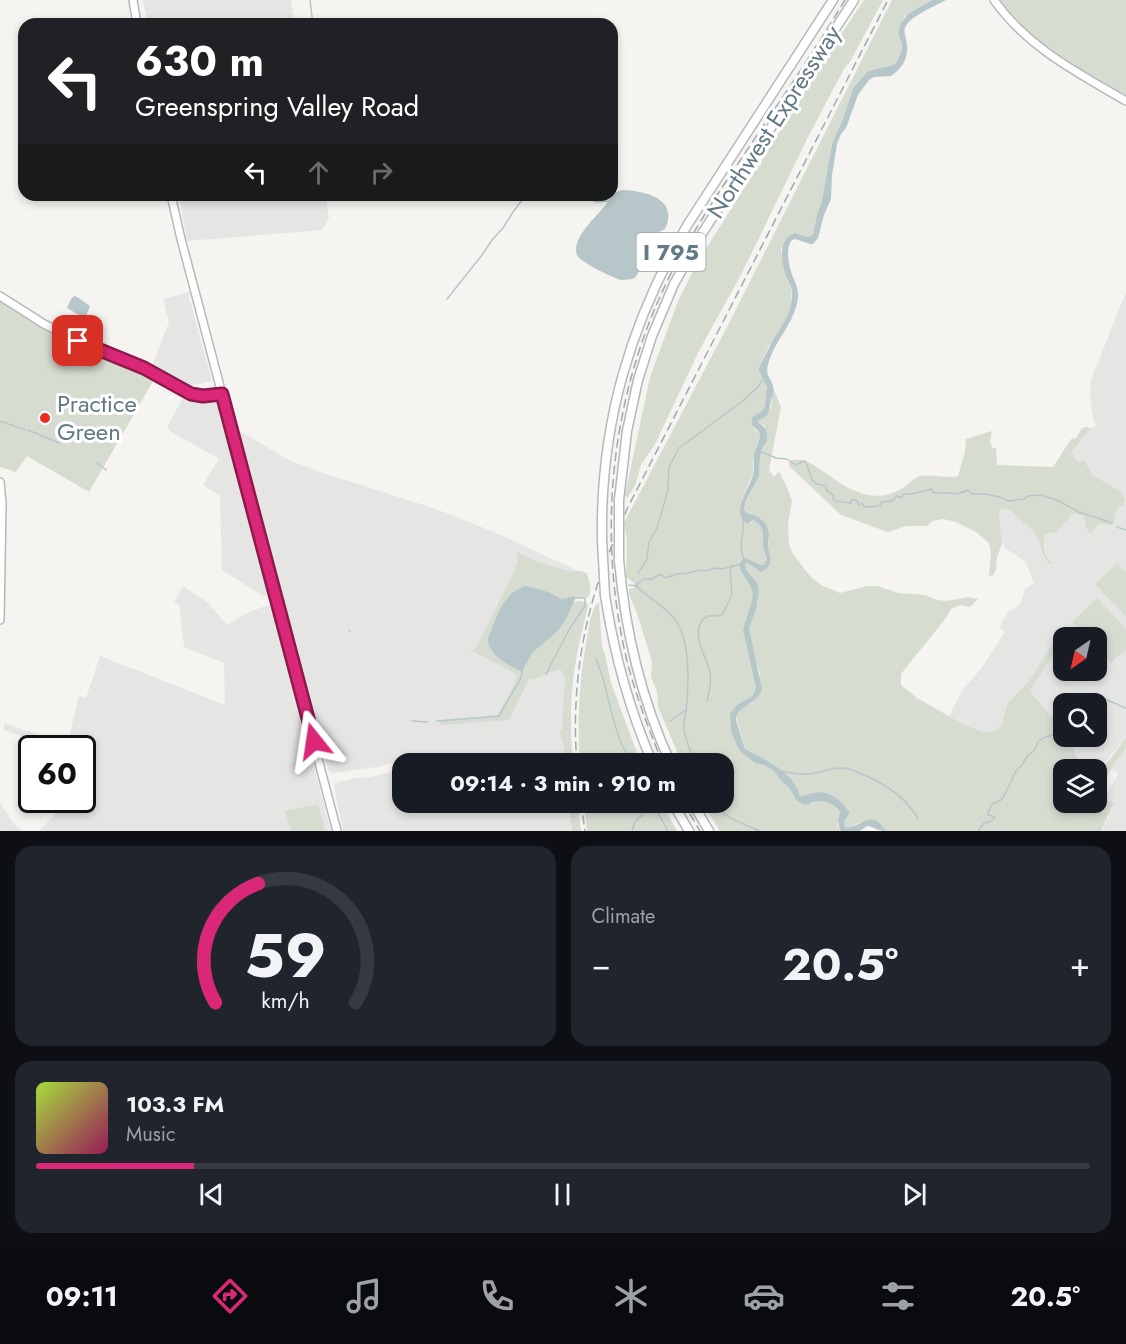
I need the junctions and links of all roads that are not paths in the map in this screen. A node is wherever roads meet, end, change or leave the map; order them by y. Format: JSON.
{"nodes":[{"id":1,"x":133,"y":0,"type":"edge"},
{"id":2,"x":833,"y":0,"type":"edge"},
{"id":3,"x":854,"y":0,"type":"edge"},
{"id":4,"x":994,"y":0,"type":"edge"},
{"id":5,"x":136,"y":18,"type":"edge"},
{"id":6,"x":1126,"y":101,"type":"edge"},
{"id":7,"x":172,"y":201,"type":"edge"},
{"id":8,"x":0,"y":296,"type":"edge"},
{"id":9,"x":222,"y":394,"type":"junction"},
{"id":10,"x":0,"y":482,"type":"edge"},
{"id":11,"x":0,"y":620,"type":"edge"},
{"id":12,"x":649,"y":753,"type":"edge"},
{"id":13,"x":666,"y":753,"type":"edge"},
{"id":14,"x":678,"y":813,"type":"edge"},
{"id":15,"x":698,"y":813,"type":"edge"},
{"id":16,"x":337,"y":831,"type":"edge"},
{"id":17,"x":689,"y":831,"type":"edge"},
{"id":18,"x":709,"y":831,"type":"edge"}],
"edges":[{"from":1,"to":5,"type":"main road"},
{"from":2,"to":12,"type":"highway","name":"Northwest Expressway","number":"I 795","bridge":true},
{"from":3,"to":13,"type":"highway","name":"Northwest Expressway","number":"I 795","bridge":true},
{"from":4,"to":6,"type":"main road"},
{"from":7,"to":9,"type":"main road"},
{"from":8,"to":9,"type":"main road"},
{"from":9,"to":16,"type":"main road"},
{"from":10,"to":11,"type":"main road"},
{"from":14,"to":17,"type":"highway"},
{"from":15,"to":18,"type":"highway"}]}
